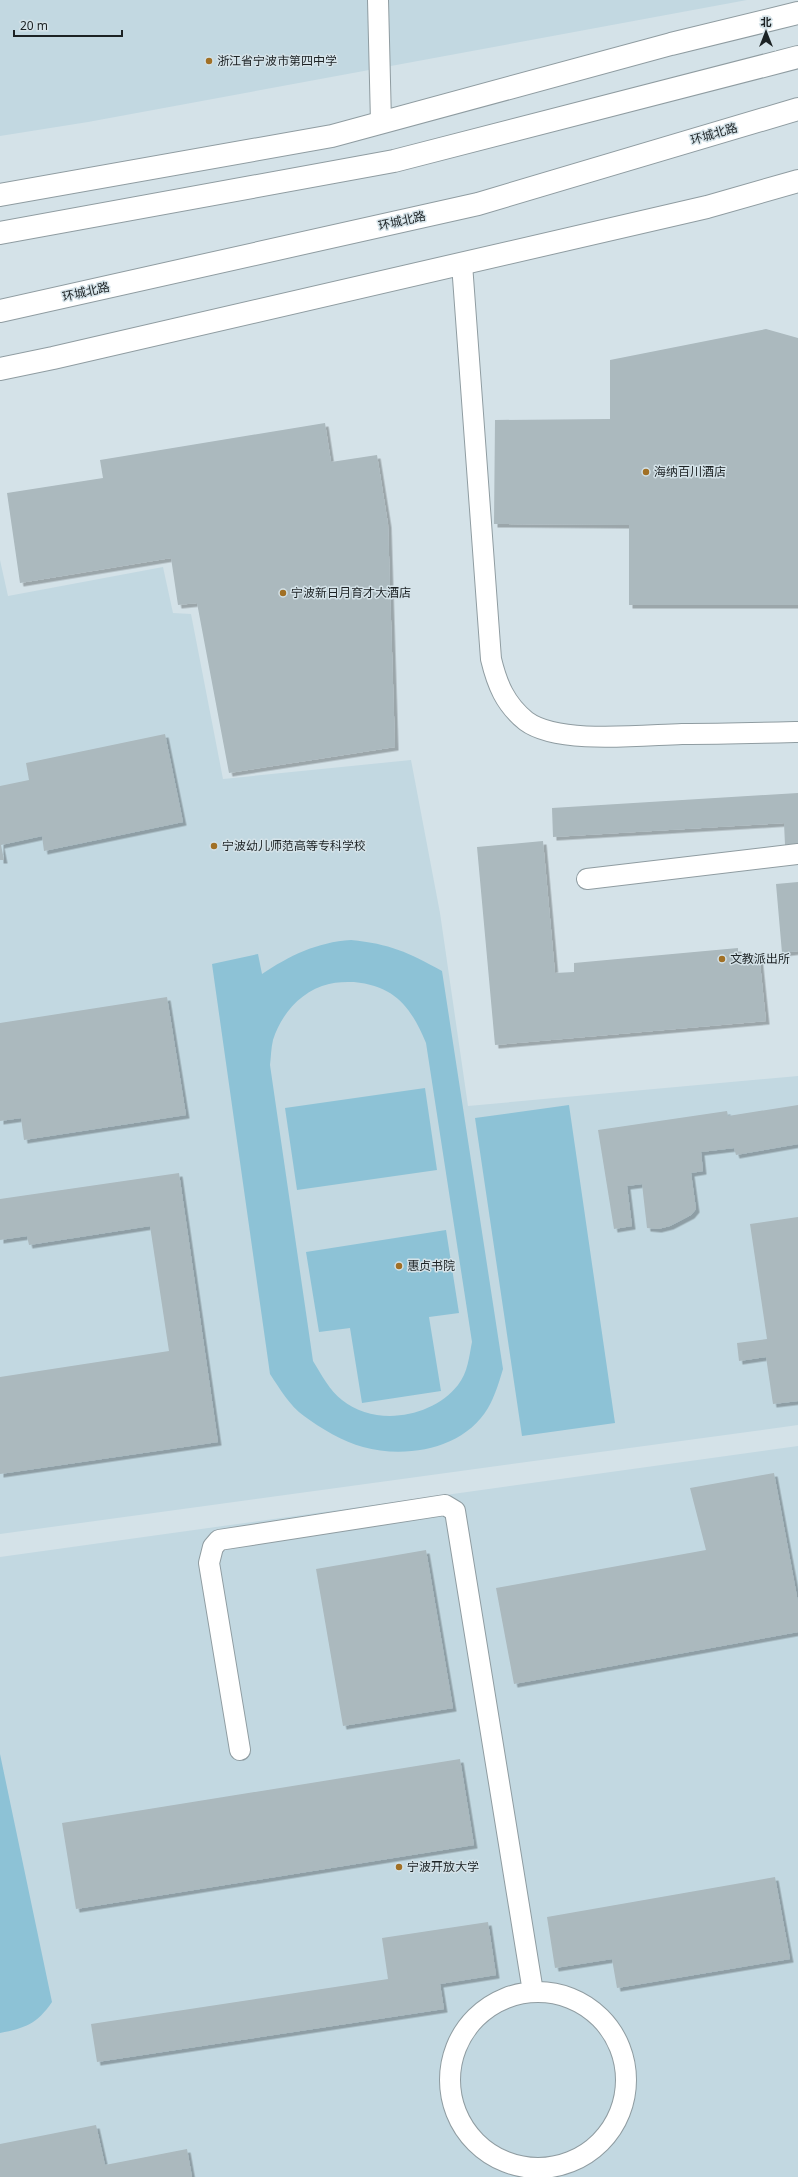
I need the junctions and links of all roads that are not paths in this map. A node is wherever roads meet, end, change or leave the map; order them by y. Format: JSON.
{"nodes":[{"id":1,"x":378,"y":0,"type":"edge"},
{"id":2,"x":798,"y":13,"type":"edge"},
{"id":3,"x":798,"y":57,"type":"edge"},
{"id":4,"x":798,"y":110,"type":"edge"},
{"id":5,"x":381,"y":122,"type":"junction"},
{"id":6,"x":798,"y":181,"type":"edge"},
{"id":7,"x":0,"y":195,"type":"edge"},
{"id":8,"x":0,"y":233,"type":"edge"},
{"id":9,"x":462,"y":264,"type":"junction"},
{"id":10,"x":0,"y":312,"type":"edge"},
{"id":11,"x":0,"y":368,"type":"edge"},
{"id":12,"x":798,"y":732,"type":"edge"},
{"id":13,"x":798,"y":854,"type":"edge"},
{"id":14,"x":587,"y":879,"type":"dead end"},
{"id":15,"x":240,"y":1750,"type":"dead end"},
{"id":16,"x":533,"y":1992,"type":"junction"},
{"id":17,"x":551,"y":2171,"type":"edge"}],
"edges":[{"from":1,"to":5,"type":"lane"},
{"from":2,"to":5,"type":"main road"},
{"from":3,"to":8,"type":"main road"},
{"from":4,"to":10,"type":"main road","name":"环城北路"},
{"from":5,"to":7,"type":"main road"},
{"from":6,"to":9,"type":"main road"},
{"from":9,"to":11,"type":"main road"},
{"from":9,"to":12,"type":"lane"},
{"from":13,"to":14,"type":"lane"},
{"from":15,"to":16,"type":"lane"},
{"from":16,"to":17,"type":"lane"},
{"from":16,"to":17,"type":"lane"}]}
